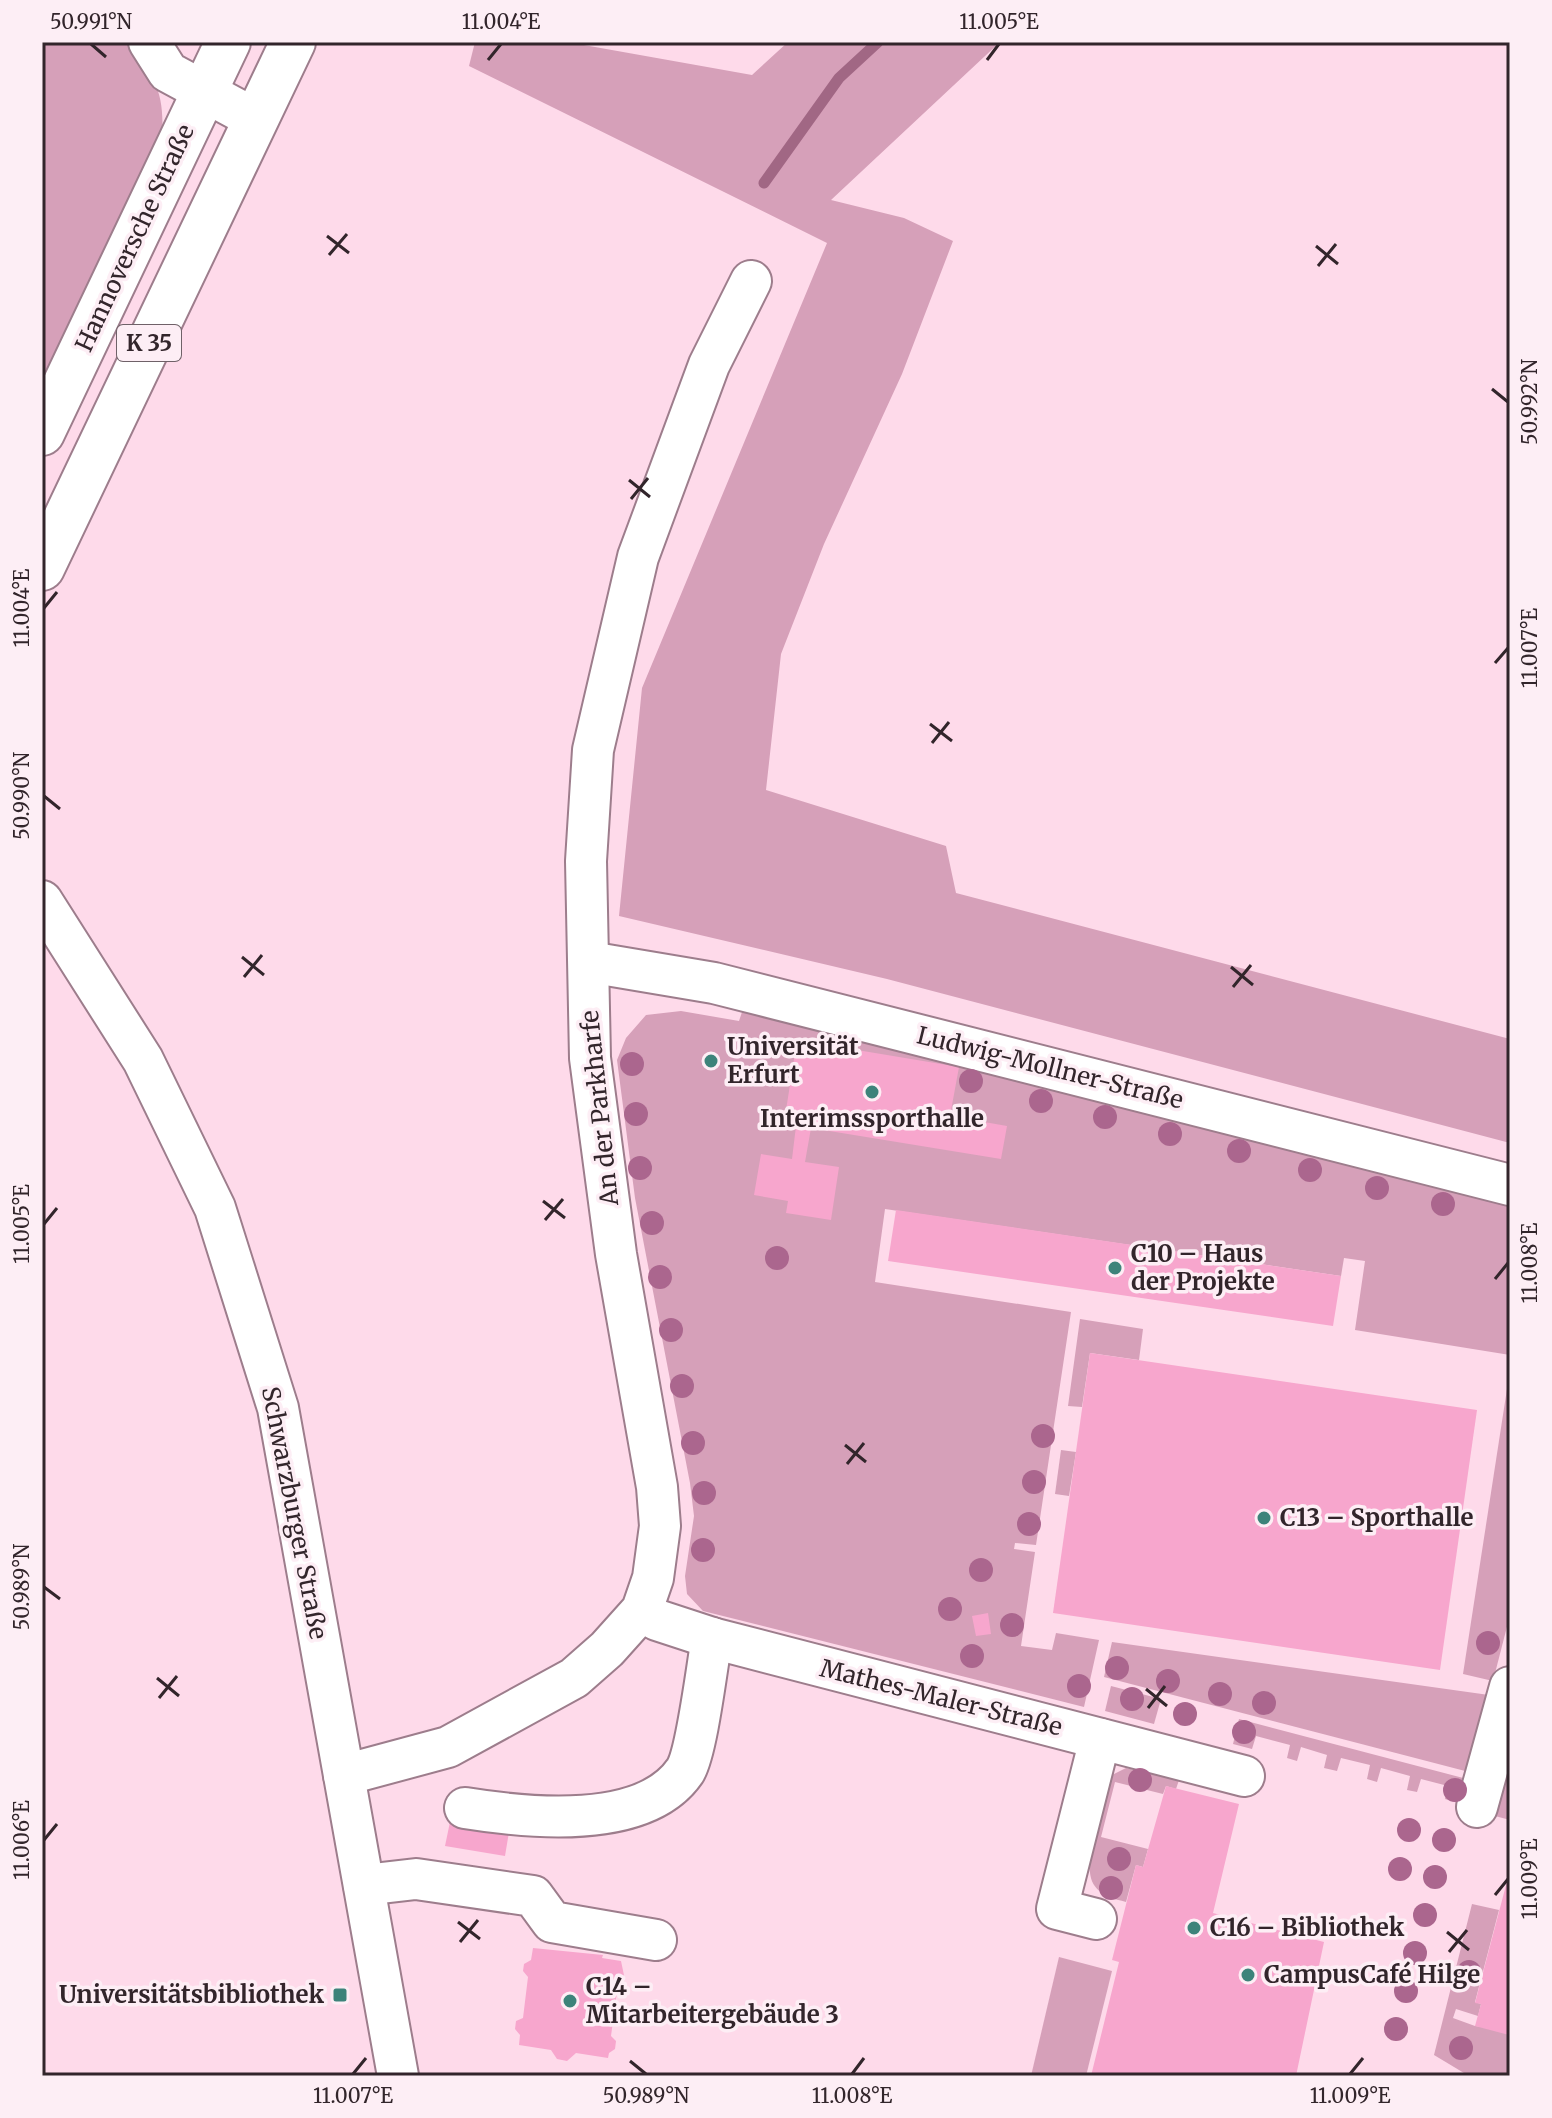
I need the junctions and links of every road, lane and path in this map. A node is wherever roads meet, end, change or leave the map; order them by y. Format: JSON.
{"nodes":[{"id":1,"x":149,"y":42,"type":"edge"},
{"id":2,"x":228,"y":42,"type":"edge"},
{"id":3,"x":293,"y":42,"type":"edge"},
{"id":4,"x":203,"y":94,"type":"junction"},
{"id":5,"x":255,"y":119,"type":"junction"},
{"id":6,"x":751,"y":281,"type":"dead end"},
{"id":7,"x":42,"y":433,"type":"edge"},
{"id":8,"x":42,"y":568,"type":"edge"},
{"id":9,"x":42,"y":901,"type":"edge"},
{"id":10,"x":589,"y":962,"type":"junction"},
{"id":11,"x":1510,"y":1185,"type":"edge"},
{"id":12,"x":642,"y":1610,"type":"junction"},
{"id":13,"x":712,"y":1638,"type":"junction"},
{"id":14,"x":1510,"y":1687,"type":"edge"},
{"id":15,"x":1100,"y":1739,"type":"junction"},
{"id":16,"x":344,"y":1775,"type":"junction"},
{"id":17,"x":1244,"y":1776,"type":"dead end"},
{"id":18,"x":1477,"y":1807,"type":"dead end"},
{"id":19,"x":465,"y":1808,"type":"dead end"},
{"id":20,"x":364,"y":1885,"type":"junction"},
{"id":21,"x":1096,"y":1919,"type":"dead end"},
{"id":22,"x":656,"y":1940,"type":"dead end"},
{"id":23,"x":398,"y":2076,"type":"edge"}],
"edges":[{"from":1,"to":4,"type":"street"},
{"from":2,"to":4,"type":"highway","name":"Hannoversche Straße","number":"K 35"},
{"from":3,"to":5,"type":"highway","number":"K 35"},
{"from":4,"to":5,"type":"street"},
{"from":4,"to":7,"type":"highway","name":"Hannoversche Straße","number":"K 35"},
{"from":5,"to":8,"type":"highway","number":"K 35"},
{"from":6,"to":10,"type":"street","name":"An der Parkharfe"},
{"from":9,"to":16,"type":"street","name":"Schwarzburger Straße"},
{"from":10,"to":11,"type":"street","name":"Ludwig-Mollner-Straße"},
{"from":10,"to":12,"type":"street","name":"An der Parkharfe"},
{"from":12,"to":13,"type":"street","name":"Mathes-Maler-Straße"},
{"from":12,"to":16,"type":"street","name":"An der Parkharfe"},
{"from":13,"to":15,"type":"street","name":"Mathes-Maler-Straße"},
{"from":13,"to":19,"type":"street"},
{"from":14,"to":18,"type":"street"},
{"from":15,"to":17,"type":"street","name":"Mathes-Maler-Straße"},
{"from":15,"to":21,"type":"street"},
{"from":16,"to":20,"type":"street","name":"Schwarzburger Straße"},
{"from":20,"to":22,"type":"street"},
{"from":20,"to":23,"type":"street","name":"Schwarzburger Straße"}]}
